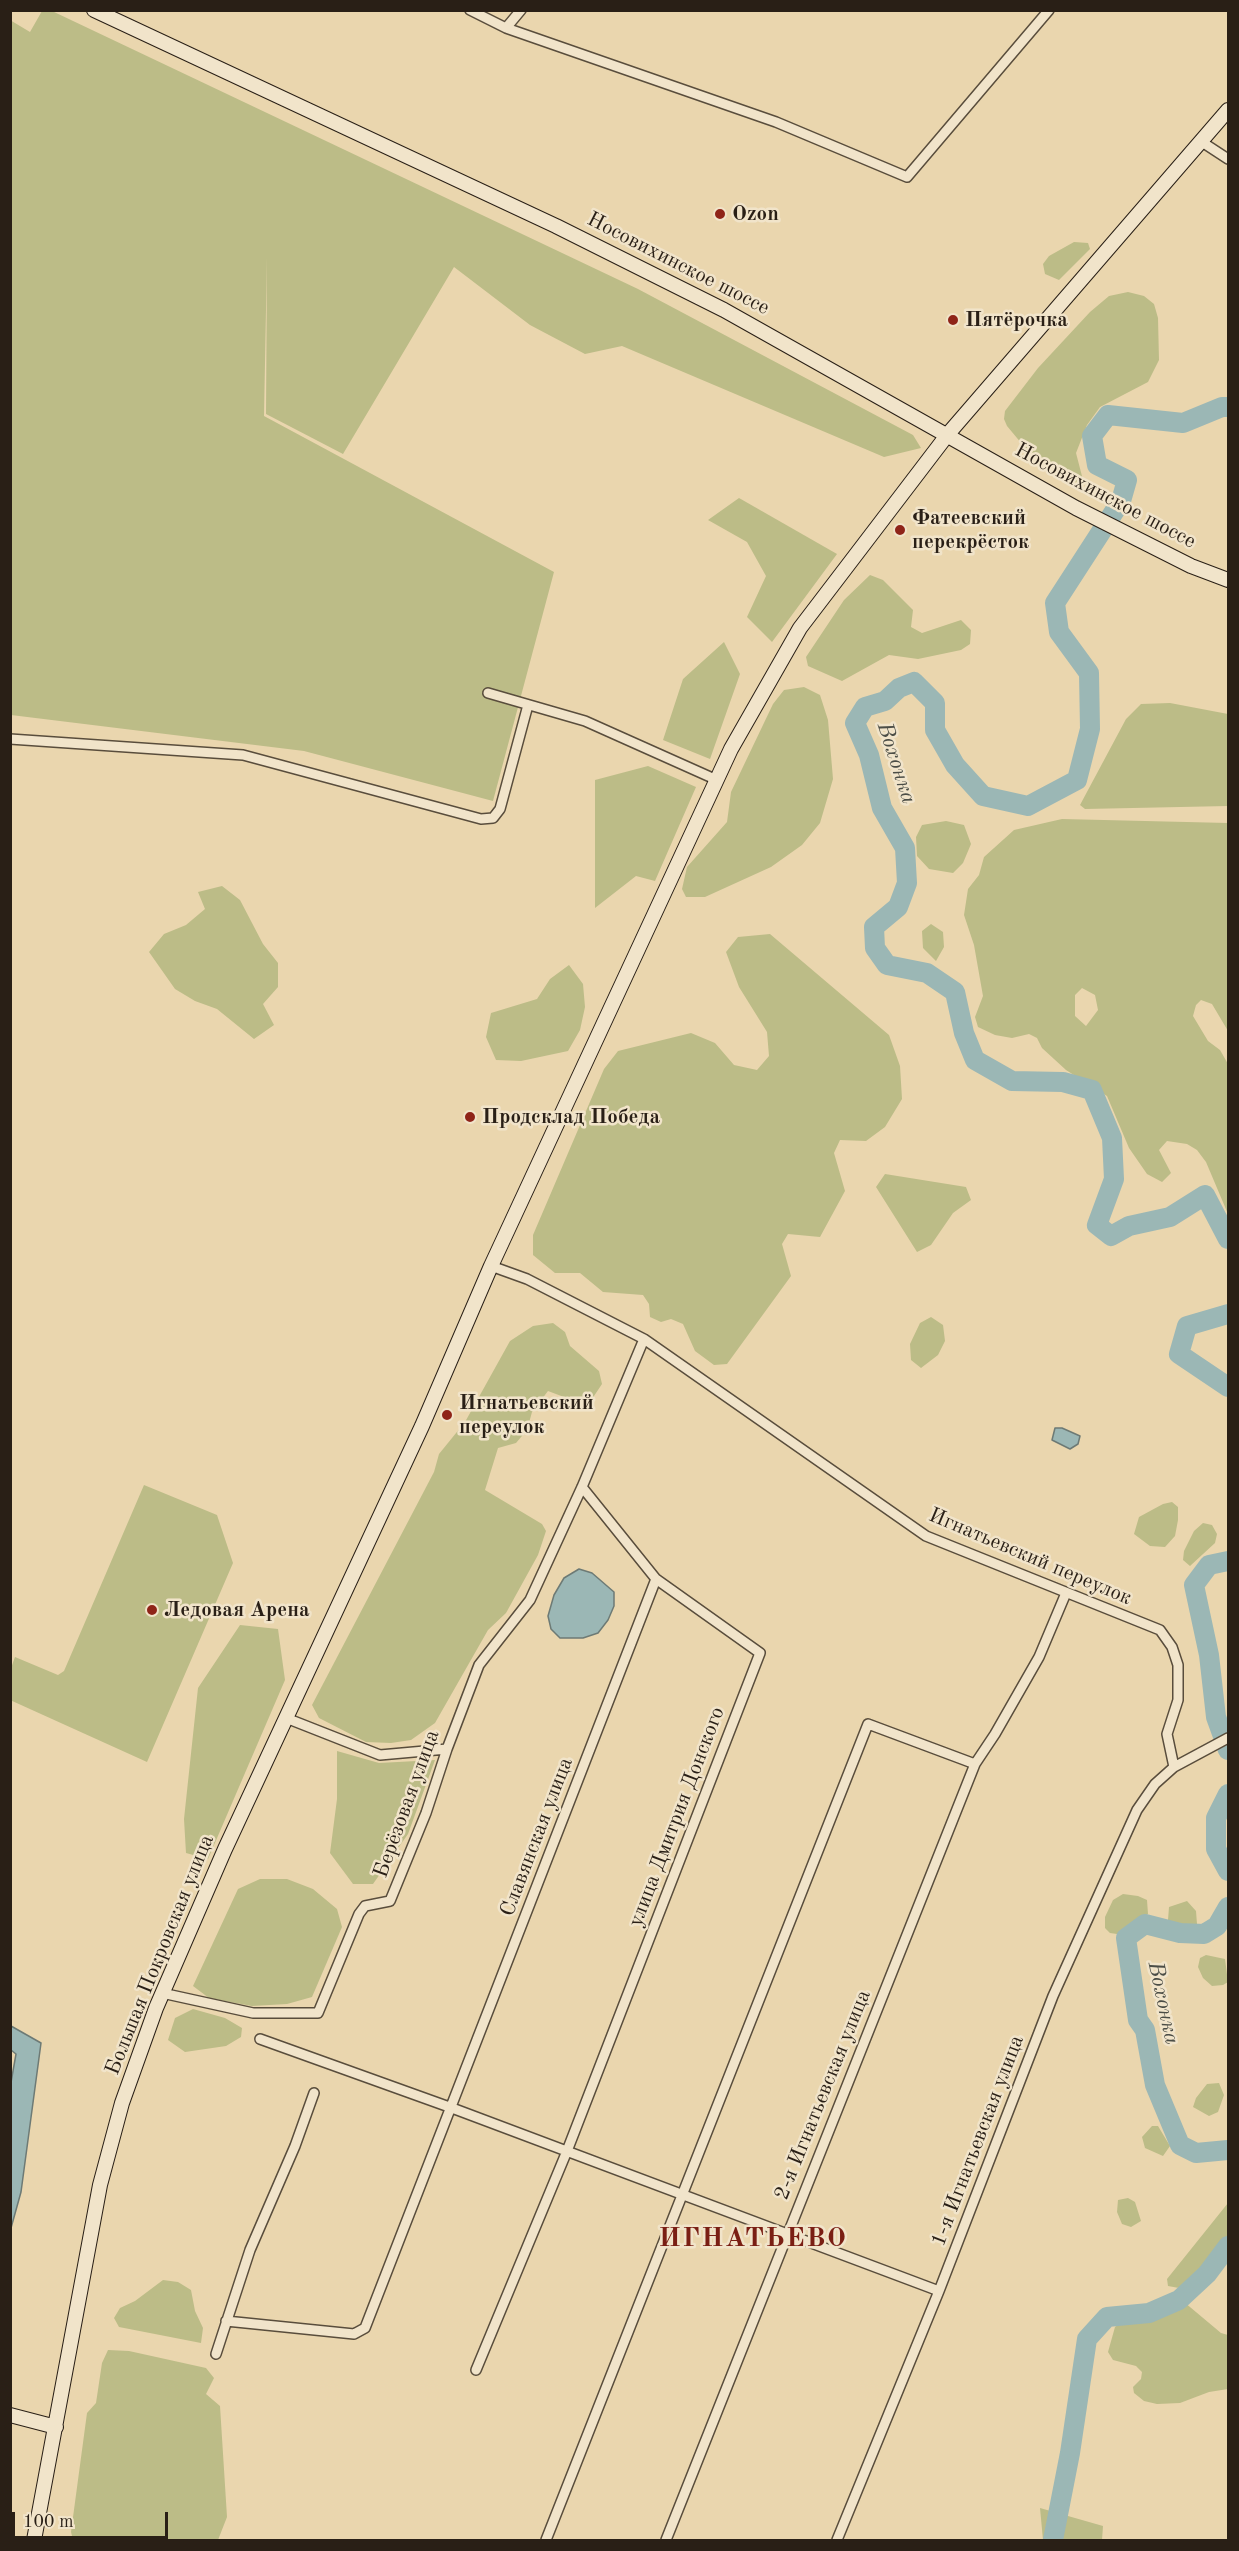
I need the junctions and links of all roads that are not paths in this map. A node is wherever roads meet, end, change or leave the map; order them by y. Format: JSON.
{"nodes":[{"id":1,"x":94,"y":10,"type":"edge"},
{"id":2,"x":470,"y":10,"type":"edge"},
{"id":3,"x":521,"y":10,"type":"edge"},
{"id":4,"x":1049,"y":10,"type":"edge"},
{"id":5,"x":506,"y":28,"type":"junction"},
{"id":6,"x":1228,"y":111,"type":"edge"},
{"id":7,"x":1203,"y":142,"type":"junction"},
{"id":8,"x":1228,"y":159,"type":"edge"},
{"id":9,"x":948,"y":434,"type":"junction"},
{"id":10,"x":1228,"y":580,"type":"edge"},
{"id":11,"x":488,"y":693,"type":"dead end"},
{"id":12,"x":528,"y":705,"type":"junction"},
{"id":13,"x":10,"y":739,"type":"edge"},
{"id":14,"x":717,"y":780,"type":"junction"},
{"id":15,"x":491,"y":1266,"type":"junction"},
{"id":16,"x":644,"y":1339,"type":"junction"},
{"id":17,"x":582,"y":1487,"type":"junction"},
{"id":18,"x":656,"y":1579,"type":"junction"},
{"id":19,"x":1066,"y":1593,"type":"junction"},
{"id":20,"x":286,"y":1718,"type":"junction"},
{"id":21,"x":1228,"y":1738,"type":"edge"},
{"id":22,"x":447,"y":1749,"type":"junction"},
{"id":23,"x":975,"y":1764,"type":"junction"},
{"id":24,"x":1178,"y":1765,"type":"junction"},
{"id":25,"x":162,"y":1993,"type":"junction"},
{"id":26,"x":260,"y":2039,"type":"dead end"},
{"id":27,"x":314,"y":2093,"type":"dead end"},
{"id":28,"x":452,"y":2108,"type":"junction"},
{"id":29,"x":567,"y":2151,"type":"junction"},
{"id":30,"x":682,"y":2195,"type":"junction"},
{"id":31,"x":787,"y":2236,"type":"junction"},
{"id":32,"x":939,"y":2291,"type":"junction"},
{"id":33,"x":226,"y":2321,"type":"junction"},
{"id":34,"x":216,"y":2354,"type":"dead end"},
{"id":35,"x":476,"y":2370,"type":"dead end"},
{"id":36,"x":10,"y":2415,"type":"edge"},
{"id":37,"x":56,"y":2427,"type":"junction"},
{"id":38,"x":34,"y":2541,"type":"edge"},
{"id":39,"x":546,"y":2541,"type":"edge"},
{"id":40,"x":666,"y":2541,"type":"edge"},
{"id":41,"x":837,"y":2541,"type":"edge"}],
"edges":[{"from":1,"to":9,"type":"main road","name":"Носовихинское шоссе"},
{"from":2,"to":5,"type":"street"},
{"from":3,"to":5,"type":"street"},
{"from":4,"to":5,"type":"street"},
{"from":6,"to":7,"type":"main road","name":"Большая Покровская улица"},
{"from":7,"to":8,"type":"street"},
{"from":7,"to":9,"type":"main road","name":"Большая Покровская улица"},
{"from":9,"to":10,"type":"main road","name":"Носовихинское шоссе"},
{"from":9,"to":14,"type":"main road","name":"Большая Покровская улица"},
{"from":11,"to":12,"type":"street"},
{"from":12,"to":13,"type":"street"},
{"from":12,"to":14,"type":"street"},
{"from":14,"to":15,"type":"main road","name":"Большая Покровская улица"},
{"from":15,"to":16,"type":"street","name":"Игнатьевский переулок"},
{"from":15,"to":20,"type":"main road","name":"Большая Покровская улица"},
{"from":16,"to":17,"type":"street"},
{"from":16,"to":19,"type":"street","name":"Игнатьевский переулок"},
{"from":17,"to":18,"type":"street","name":"улица Дмитрия Донского"},
{"from":17,"to":22,"type":"street","name":"Берёзовая улица"},
{"from":18,"to":28,"type":"street","name":"Славянская улица"},
{"from":18,"to":29,"type":"street","name":"улица Дмитрия Донского"},
{"from":19,"to":23,"type":"street","name":"2-я Игнатьевская улица"},
{"from":19,"to":24,"type":"street","name":"Игнатьевский переулок"},
{"from":20,"to":22,"type":"street"},
{"from":20,"to":25,"type":"main road","name":"Большая Покровская улица"},
{"from":21,"to":24,"type":"street","name":"1-я Игнатьевская улица"},
{"from":22,"to":25,"type":"street","name":"Берёзовая улица"},
{"from":23,"to":30,"type":"street"},
{"from":23,"to":31,"type":"street","name":"2-я Игнатьевская улица"},
{"from":24,"to":32,"type":"street","name":"1-я Игнатьевская улица"},
{"from":25,"to":37,"type":"main road","name":"Большая Покровская улица"},
{"from":26,"to":28,"type":"street"},
{"from":27,"to":33,"type":"street"},
{"from":28,"to":29,"type":"street"},
{"from":28,"to":33,"type":"street","name":"Славянская улица"},
{"from":29,"to":30,"type":"street"},
{"from":29,"to":35,"type":"street","name":"улица Дмитрия Донского"},
{"from":30,"to":31,"type":"street"},
{"from":30,"to":39,"type":"street"},
{"from":31,"to":32,"type":"street"},
{"from":31,"to":40,"type":"street","name":"2-я Игнатьевская улица"},
{"from":32,"to":41,"type":"street","name":"1-я Игнатьевская улица"},
{"from":33,"to":34,"type":"street"},
{"from":36,"to":37,"type":"main road"},
{"from":37,"to":38,"type":"main road","name":"Большая Покровская улица"}]}
